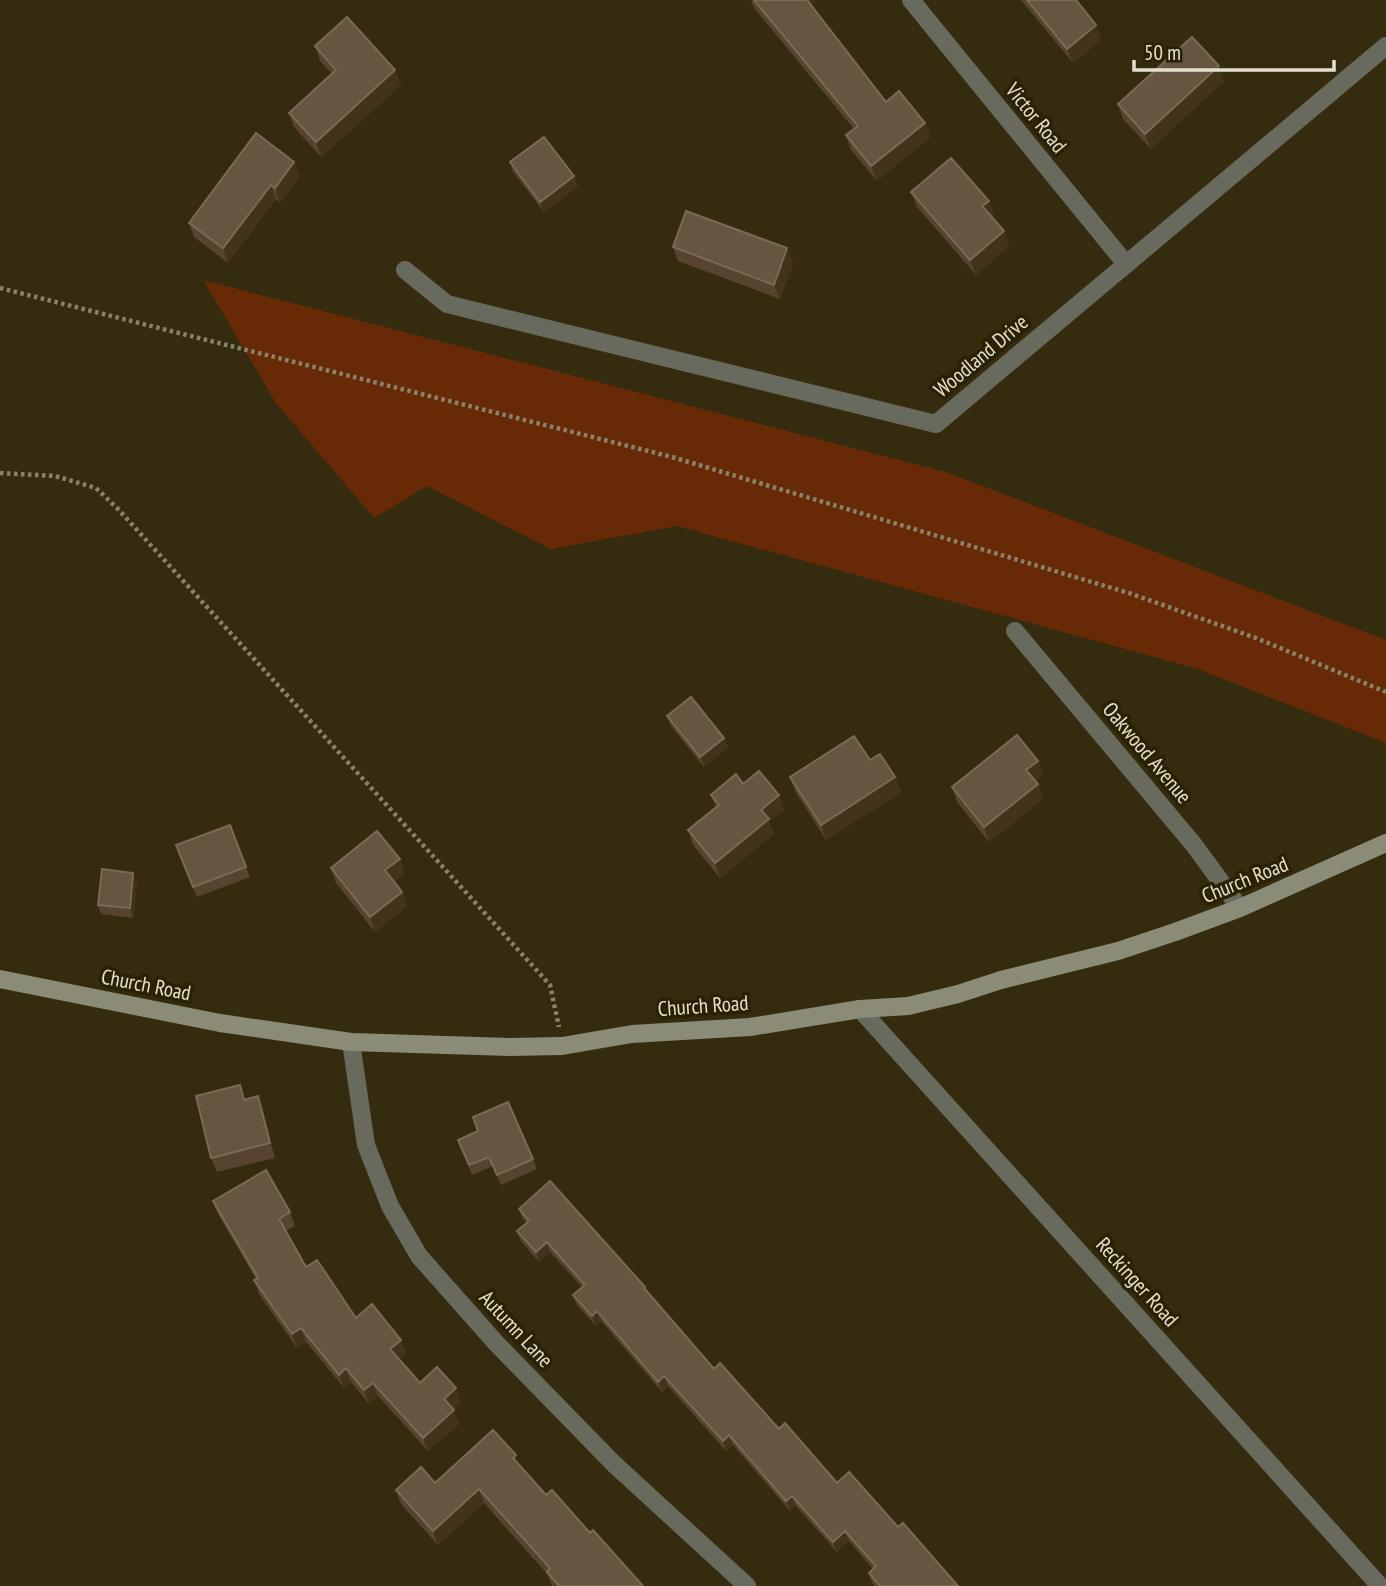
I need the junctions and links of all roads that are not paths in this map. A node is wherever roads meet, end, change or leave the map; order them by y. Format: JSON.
{"nodes":[{"id":1,"x":911,"y":0,"type":"edge"},
{"id":2,"x":1386,"y":46,"type":"edge"},
{"id":3,"x":1126,"y":264,"type":"junction"},
{"id":4,"x":405,"y":270,"type":"dead end"},
{"id":5,"x":1015,"y":631,"type":"dead end"},
{"id":6,"x":1386,"y":843,"type":"edge"},
{"id":7,"x":1240,"y":908,"type":"junction"},
{"id":8,"x":0,"y":979,"type":"edge"},
{"id":9,"x":860,"y":1009,"type":"junction"},
{"id":10,"x":351,"y":1042,"type":"junction"},
{"id":11,"x":747,"y":1586,"type":"edge"},
{"id":12,"x":1380,"y":1586,"type":"edge"}],
"edges":[{"from":1,"to":3,"type":"street","name":"Victor Road"},
{"from":2,"to":3,"type":"street","name":"Woodland Drive"},
{"from":3,"to":4,"type":"street","name":"Woodland Drive"},
{"from":5,"to":7,"type":"street","name":"Oakwood Avenue"},
{"from":6,"to":7,"type":"street","name":"Church Road"},
{"from":7,"to":9,"type":"street","name":"Church Road"},
{"from":8,"to":10,"type":"street","name":"Church Road"},
{"from":9,"to":10,"type":"street","name":"Church Road"},
{"from":9,"to":12,"type":"street","name":"Reckinger Road"},
{"from":10,"to":11,"type":"street","name":"Autumn Lane"}]}
